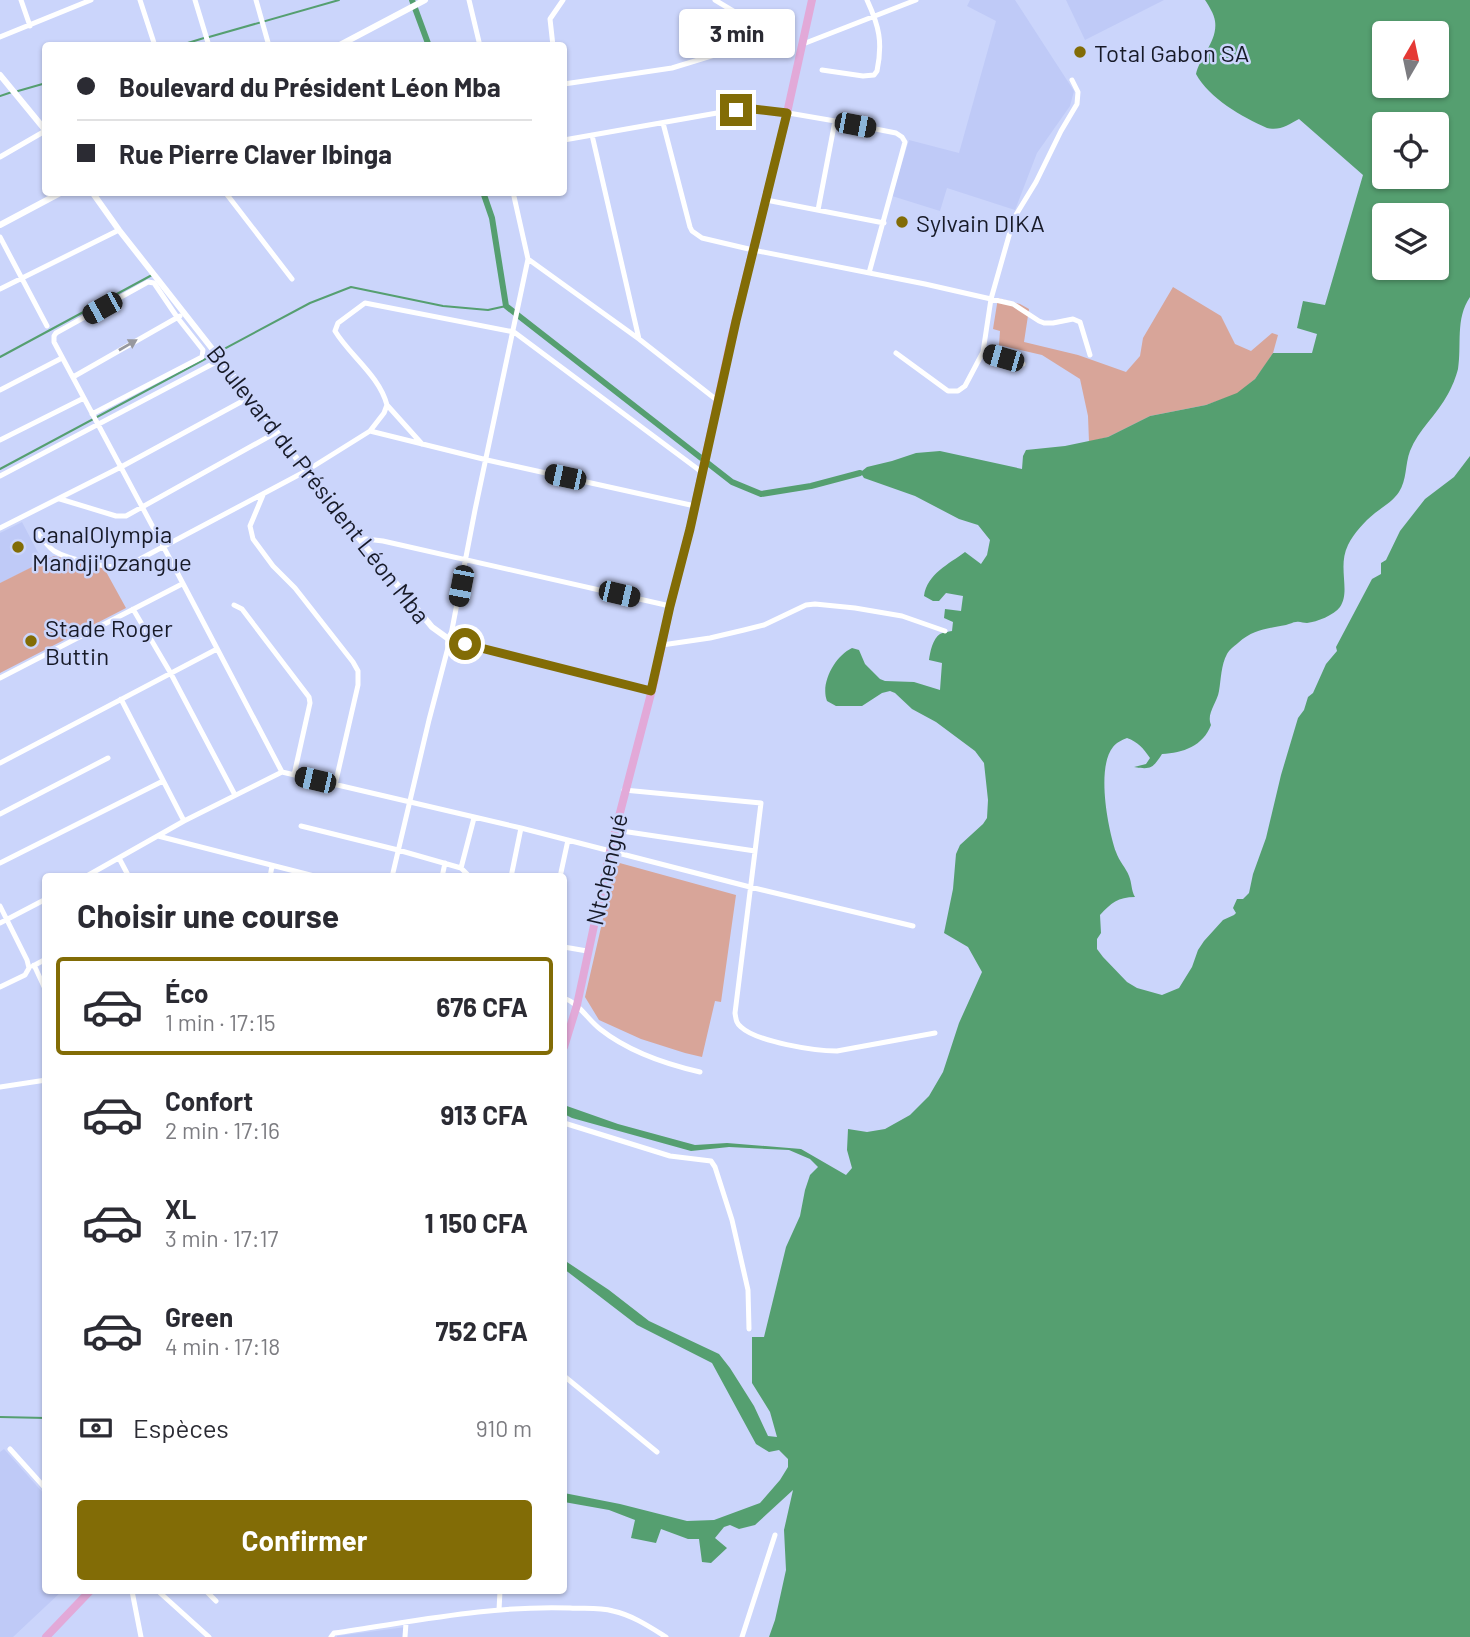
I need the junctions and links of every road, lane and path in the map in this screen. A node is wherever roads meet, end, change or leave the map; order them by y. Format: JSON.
{"nodes":[{"id":1,"x":21,"y":0,"type":"edge"},
{"id":2,"x":91,"y":0,"type":"edge"},
{"id":3,"x":140,"y":0,"type":"edge"},
{"id":4,"x":195,"y":0,"type":"edge"},
{"id":5,"x":256,"y":0,"type":"edge"},
{"id":6,"x":469,"y":0,"type":"edge"},
{"id":7,"x":563,"y":0,"type":"edge"},
{"id":8,"x":715,"y":0,"type":"edge"},
{"id":9,"x":813,"y":0,"type":"edge"},
{"id":10,"x":867,"y":0,"type":"edge"},
{"id":11,"x":916,"y":0,"type":"edge"},
{"id":12,"x":423,"y":1,"type":"edge"},
{"id":13,"x":82,"y":2,"type":"edge"},
{"id":14,"x":875,"y":17,"type":"junction"},
{"id":15,"x":30,"y":26,"type":"junction"},
{"id":16,"x":0,"y":37,"type":"edge"},
{"id":17,"x":767,"y":39,"type":"junction"},
{"id":18,"x":208,"y":41,"type":"edge"},
{"id":19,"x":154,"y":42,"type":"edge"},
{"id":20,"x":268,"y":42,"type":"edge"},
{"id":21,"x":346,"y":42,"type":"edge"},
{"id":22,"x":479,"y":42,"type":"edge"},
{"id":23,"x":553,"y":42,"type":"edge"},
{"id":24,"x":780,"y":44,"type":"dead end"},
{"id":25,"x":803,"y":44,"type":"junction"},
{"id":26,"x":822,"y":70,"type":"dead end"},
{"id":27,"x":0,"y":75,"type":"edge"},
{"id":28,"x":1072,"y":80,"type":"dead end"},
{"id":29,"x":567,"y":84,"type":"edge"},
{"id":30,"x":787,"y":113,"type":"junction"},
{"id":31,"x":835,"y":121,"type":"junction"},
{"id":32,"x":663,"y":123,"type":"junction"},
{"id":33,"x":42,"y":127,"type":"edge"},
{"id":34,"x":42,"y":133,"type":"edge"},
{"id":35,"x":592,"y":135,"type":"junction"},
{"id":36,"x":567,"y":139,"type":"edge"},
{"id":37,"x":0,"y":156,"type":"edge"},
{"id":38,"x":54,"y":196,"type":"edge"},
{"id":39,"x":95,"y":196,"type":"edge"},
{"id":40,"x":228,"y":196,"type":"edge"},
{"id":41,"x":514,"y":196,"type":"edge"},
{"id":42,"x":766,"y":200,"type":"junction"},
{"id":43,"x":818,"y":210,"type":"junction"},
{"id":44,"x":884,"y":223,"type":"junction"},
{"id":45,"x":0,"y":225,"type":"edge"},
{"id":46,"x":119,"y":230,"type":"junction"},
{"id":47,"x":0,"y":237,"type":"edge"},
{"id":48,"x":753,"y":250,"type":"junction"},
{"id":49,"x":528,"y":259,"type":"junction"},
{"id":50,"x":869,"y":273,"type":"junction"},
{"id":51,"x":21,"y":278,"type":"junction"},
{"id":52,"x":292,"y":279,"type":"dead end"},
{"id":53,"x":0,"y":289,"type":"edge"},
{"id":54,"x":991,"y":299,"type":"junction"},
{"id":55,"x":180,"y":315,"type":"junction"},
{"id":56,"x":47,"y":326,"type":"dead end"},
{"id":57,"x":514,"y":328,"type":"junction"},
{"id":58,"x":639,"y":339,"type":"junction"},
{"id":59,"x":896,"y":352,"type":"dead end"},
{"id":60,"x":983,"y":352,"type":"junction"},
{"id":61,"x":1090,"y":355,"type":"dead end"},
{"id":62,"x":62,"y":358,"type":"junction"},
{"id":63,"x":218,"y":358,"type":"junction"},
{"id":64,"x":1023,"y":364,"type":"dead end"},
{"id":65,"x":73,"y":377,"type":"junction"},
{"id":66,"x":0,"y":390,"type":"edge"},
{"id":67,"x":250,"y":397,"type":"junction"},
{"id":68,"x":84,"y":398,"type":"junction"},
{"id":69,"x":719,"y":401,"type":"junction"},
{"id":70,"x":387,"y":405,"type":"junction"},
{"id":71,"x":95,"y":420,"type":"junction"},
{"id":72,"x":370,"y":431,"type":"junction"},
{"id":73,"x":277,"y":432,"type":"junction"},
{"id":74,"x":0,"y":440,"type":"edge"},
{"id":75,"x":422,"y":444,"type":"junction"},
{"id":76,"x":486,"y":460,"type":"junction"},
{"id":77,"x":121,"y":467,"type":"junction"},
{"id":78,"x":306,"y":471,"type":"junction"},
{"id":79,"x":703,"y":471,"type":"junction"},
{"id":80,"x":0,"y":476,"type":"edge"},
{"id":81,"x":263,"y":494,"type":"junction"},
{"id":82,"x":58,"y":498,"type":"junction"},
{"id":83,"x":695,"y":506,"type":"junction"},
{"id":84,"x":142,"y":507,"type":"junction"},
{"id":85,"x":0,"y":528,"type":"edge"},
{"id":86,"x":36,"y":530,"type":"dead end"},
{"id":87,"x":360,"y":540,"type":"junction"},
{"id":88,"x":163,"y":547,"type":"junction"},
{"id":89,"x":466,"y":559,"type":"junction"},
{"id":90,"x":182,"y":584,"type":"junction"},
{"id":91,"x":234,"y":605,"type":"dead end"},
{"id":92,"x":670,"y":606,"type":"junction"},
{"id":93,"x":133,"y":609,"type":"junction"},
{"id":94,"x":944,"y":631,"type":"dead end"},
{"id":95,"x":450,"y":640,"type":"junction"},
{"id":96,"x":662,"y":645,"type":"junction"},
{"id":97,"x":217,"y":649,"type":"junction"},
{"id":98,"x":170,"y":672,"type":"junction"},
{"id":99,"x":0,"y":678,"type":"edge"},
{"id":100,"x":651,"y":691,"type":"junction"},
{"id":101,"x":121,"y":699,"type":"junction"},
{"id":102,"x":108,"y":758,"type":"dead end"},
{"id":103,"x":0,"y":762,"type":"edge"},
{"id":104,"x":282,"y":772,"type":"junction"},
{"id":105,"x":294,"y":775,"type":"junction"},
{"id":106,"x":163,"y":780,"type":"junction"},
{"id":107,"x":335,"y":785,"type":"junction"},
{"id":108,"x":624,"y":790,"type":"junction"},
{"id":109,"x":235,"y":795,"type":"junction"},
{"id":110,"x":410,"y":802,"type":"junction"},
{"id":111,"x":0,"y":814,"type":"edge"},
{"id":112,"x":474,"y":818,"type":"junction"},
{"id":113,"x":184,"y":821,"type":"junction"},
{"id":114,"x":301,"y":826,"type":"dead end"},
{"id":115,"x":521,"y":828,"type":"junction"},
{"id":116,"x":615,"y":830,"type":"junction"},
{"id":117,"x":157,"y":836,"type":"junction"},
{"id":118,"x":568,"y":840,"type":"junction"},
{"id":119,"x":398,"y":850,"type":"junction"},
{"id":120,"x":610,"y":851,"type":"junction"},
{"id":121,"x":755,"y":851,"type":"junction"},
{"id":122,"x":119,"y":858,"type":"junction"},
{"id":123,"x":0,"y":863,"type":"edge"},
{"id":124,"x":445,"y":863,"type":"junction"},
{"id":125,"x":272,"y":866,"type":"junction"},
{"id":126,"x":461,"y":868,"type":"junction"},
{"id":127,"x":92,"y":873,"type":"edge"},
{"id":128,"x":127,"y":873,"type":"edge"},
{"id":129,"x":271,"y":873,"type":"edge"},
{"id":130,"x":301,"y":873,"type":"edge"},
{"id":131,"x":393,"y":873,"type":"edge"},
{"id":132,"x":443,"y":873,"type":"edge"},
{"id":133,"x":466,"y":873,"type":"edge"},
{"id":134,"x":513,"y":873,"type":"edge"},
{"id":135,"x":561,"y":873,"type":"edge"},
{"id":136,"x":750,"y":887,"type":"junction"},
{"id":137,"x":42,"y":900,"type":"edge"},
{"id":138,"x":0,"y":906,"type":"edge"},
{"id":139,"x":7,"y":920,"type":"junction"},
{"id":140,"x":0,"y":923,"type":"edge"},
{"id":141,"x":913,"y":926,"type":"dead end"},
{"id":142,"x":567,"y":948,"type":"edge"},
{"id":143,"x":587,"y":951,"type":"junction"},
{"id":144,"x":42,"y":961,"type":"edge"},
{"id":145,"x":31,"y":967,"type":"junction"},
{"id":146,"x":42,"y":985,"type":"edge"},
{"id":147,"x":0,"y":987,"type":"edge"},
{"id":148,"x":567,"y":1000,"type":"edge"},
{"id":149,"x":577,"y":1005,"type":"junction"},
{"id":150,"x":935,"y":1033,"type":"dead end"},
{"id":151,"x":567,"y":1037,"type":"edge"},
{"id":152,"x":700,"y":1072,"type":"dead end"},
{"id":153,"x":42,"y":1080,"type":"edge"},
{"id":154,"x":1,"y":1084,"type":"edge"},
{"id":155,"x":567,"y":1125,"type":"edge"},
{"id":156,"x":749,"y":1329,"type":"dead end"},
{"id":157,"x":567,"y":1378,"type":"edge"},
{"id":158,"x":10,"y":1449,"type":"dead end"},
{"id":159,"x":657,"y":1452,"type":"dead end"},
{"id":160,"x":42,"y":1485,"type":"edge"},
{"id":161,"x":775,"y":1535,"type":"dead end"},
{"id":162,"x":87,"y":1594,"type":"edge"},
{"id":163,"x":132,"y":1594,"type":"edge"},
{"id":164,"x":161,"y":1594,"type":"edge"},
{"id":165,"x":209,"y":1594,"type":"edge"},
{"id":166,"x":500,"y":1594,"type":"edge"},
{"id":167,"x":216,"y":1601,"type":"dead end"},
{"id":168,"x":499,"y":1609,"type":"junction"},
{"id":169,"x":406,"y":1623,"type":"junction"},
{"id":170,"x":139,"y":1635,"type":"edge"},
{"id":171,"x":46,"y":1637,"type":"edge"},
{"id":172,"x":209,"y":1637,"type":"edge"},
{"id":173,"x":331,"y":1637,"type":"edge"},
{"id":174,"x":405,"y":1637,"type":"edge"},
{"id":175,"x":666,"y":1637,"type":"edge"},
{"id":176,"x":742,"y":1637,"type":"edge"}],
"edges":[{"from":1,"to":15,"type":"street"},
{"from":2,"to":13,"type":"street"},
{"from":3,"to":19,"type":"street"},
{"from":4,"to":18,"type":"street"},
{"from":5,"to":20,"type":"street"},
{"from":6,"to":22,"type":"street"},
{"from":7,"to":23,"type":"street"},
{"from":8,"to":17,"type":"street"},
{"from":9,"to":25,"type":"main road","name":"Ntchengué"},
{"from":10,"to":14,"type":"street"},
{"from":11,"to":14,"type":"street"},
{"from":12,"to":21,"type":"street"},
{"from":13,"to":15,"type":"street"},
{"from":14,"to":25,"type":"street"},
{"from":14,"to":26,"type":"street"},
{"from":15,"to":16,"type":"street"},
{"from":17,"to":24,"type":"street"},
{"from":17,"to":29,"type":"street"},
{"from":25,"to":30,"type":"main road","name":"Ntchengué"},
{"from":27,"to":33,"type":"street"},
{"from":28,"to":54,"type":"street"},
{"from":30,"to":31,"type":"street"},
{"from":30,"to":32,"type":"street"},
{"from":30,"to":42,"type":"main road","name":"Ntchengué"},
{"from":31,"to":43,"type":"street"},
{"from":31,"to":44,"type":"street"},
{"from":32,"to":35,"type":"street"},
{"from":32,"to":48,"type":"street"},
{"from":34,"to":37,"type":"street"},
{"from":35,"to":36,"type":"street"},
{"from":35,"to":58,"type":"street"},
{"from":38,"to":45,"type":"street"},
{"from":39,"to":46,"type":"street","name":"Boulevard du Président Léon Mba"},
{"from":40,"to":52,"type":"street"},
{"from":41,"to":49,"type":"street"},
{"from":42,"to":43,"type":"street"},
{"from":42,"to":48,"type":"main road","name":"Ntchengué"},
{"from":43,"to":44,"type":"street"},
{"from":44,"to":50,"type":"street"},
{"from":46,"to":51,"type":"street"},
{"from":46,"to":55,"type":"street","name":"Boulevard du Président Léon Mba"},
{"from":47,"to":51,"type":"street"},
{"from":48,"to":50,"type":"street"},
{"from":48,"to":69,"type":"main road","name":"Ntchengué"},
{"from":49,"to":57,"type":"street"},
{"from":49,"to":58,"type":"street"},
{"from":50,"to":54,"type":"street"},
{"from":51,"to":53,"type":"street"},
{"from":51,"to":56,"type":"street"},
{"from":54,"to":60,"type":"street"},
{"from":54,"to":61,"type":"street"},
{"from":55,"to":62,"type":"street"},
{"from":55,"to":63,"type":"street","name":"Boulevard du Président Léon Mba"},
{"from":65,"to":55,"type":"street","one_way":true},
{"from":55,"to":71,"type":"street"},
{"from":57,"to":70,"type":"street"},
{"from":57,"to":76,"type":"street"},
{"from":57,"to":79,"type":"street"},
{"from":58,"to":69,"type":"street"},
{"from":59,"to":60,"type":"street"},
{"from":60,"to":64,"type":"street"},
{"from":62,"to":65,"type":"street"},
{"from":62,"to":66,"type":"street"},
{"from":63,"to":67,"type":"street","name":"Boulevard du Président Léon Mba"},
{"from":63,"to":71,"type":"street"},
{"from":65,"to":68,"type":"street"},
{"from":67,"to":73,"type":"street","name":"Boulevard du Président Léon Mba"},
{"from":67,"to":77,"type":"street"},
{"from":68,"to":71,"type":"street"},
{"from":68,"to":74,"type":"street"},
{"from":69,"to":79,"type":"main road","name":"Ntchengué"},
{"from":70,"to":72,"type":"street"},
{"from":70,"to":75,"type":"street"},
{"from":71,"to":77,"type":"street"},
{"from":71,"to":80,"type":"street"},
{"from":72,"to":75,"type":"street"},
{"from":72,"to":78,"type":"street"},
{"from":73,"to":78,"type":"street","name":"Boulevard du Président Léon Mba"},
{"from":73,"to":84,"type":"street"},
{"from":75,"to":76,"type":"street"},
{"from":76,"to":83,"type":"street"},
{"from":76,"to":89,"type":"street"},
{"from":77,"to":82,"type":"street"},
{"from":77,"to":84,"type":"street"},
{"from":78,"to":81,"type":"street"},
{"from":78,"to":87,"type":"street","name":"Boulevard du Président Léon Mba"},
{"from":79,"to":83,"type":"main road","name":"Ntchengué"},
{"from":81,"to":88,"type":"street"},
{"from":81,"to":107,"type":"street"},
{"from":82,"to":84,"type":"street"},
{"from":82,"to":85,"type":"street"},
{"from":83,"to":92,"type":"main road","name":"Ntchengué"},
{"from":84,"to":88,"type":"street"},
{"from":86,"to":88,"type":"street"},
{"from":87,"to":89,"type":"street"},
{"from":87,"to":95,"type":"street","name":"Boulevard du Président Léon Mba"},
{"from":88,"to":90,"type":"street"},
{"from":89,"to":92,"type":"street"},
{"from":89,"to":95,"type":"street"},
{"from":90,"to":93,"type":"street"},
{"from":90,"to":97,"type":"street"},
{"from":91,"to":105,"type":"street"},
{"from":92,"to":96,"type":"main road","name":"Ntchengué"},
{"from":93,"to":98,"type":"street"},
{"from":93,"to":99,"type":"street"},
{"from":94,"to":96,"type":"street"},
{"from":95,"to":100,"type":"street","name":"Boulevard du Président Léon Mba"},
{"from":95,"to":110,"type":"street"},
{"from":96,"to":100,"type":"main road","name":"Ntchengué"},
{"from":97,"to":98,"type":"street"},
{"from":97,"to":104,"type":"street"},
{"from":98,"to":101,"type":"street"},
{"from":98,"to":109,"type":"street"},
{"from":100,"to":108,"type":"main road","name":"Ntchengué"},
{"from":101,"to":103,"type":"street"},
{"from":101,"to":106,"type":"street"},
{"from":102,"to":111,"type":"street"},
{"from":104,"to":105,"type":"street"},
{"from":104,"to":109,"type":"street"},
{"from":105,"to":107,"type":"street"},
{"from":106,"to":113,"type":"street"},
{"from":106,"to":123,"type":"street"},
{"from":107,"to":110,"type":"street"},
{"from":108,"to":116,"type":"main road","name":"Ntchengué"},
{"from":108,"to":121,"type":"street"},
{"from":109,"to":113,"type":"street"},
{"from":110,"to":112,"type":"street"},
{"from":110,"to":119,"type":"street"},
{"from":112,"to":115,"type":"street"},
{"from":112,"to":126,"type":"street"},
{"from":113,"to":117,"type":"street"},
{"from":114,"to":119,"type":"street"},
{"from":115,"to":118,"type":"street"},
{"from":115,"to":134,"type":"street"},
{"from":116,"to":120,"type":"main road","name":"Ntchengué"},
{"from":116,"to":121,"type":"street"},
{"from":117,"to":122,"type":"street"},
{"from":117,"to":125,"type":"street"},
{"from":118,"to":120,"type":"street"},
{"from":118,"to":135,"type":"street"},
{"from":119,"to":124,"type":"street"},
{"from":119,"to":131,"type":"street"},
{"from":120,"to":136,"type":"street"},
{"from":120,"to":143,"type":"main road","name":"Ntchengué"},
{"from":121,"to":136,"type":"street"},
{"from":122,"to":127,"type":"street"},
{"from":122,"to":128,"type":"street"},
{"from":124,"to":126,"type":"street"},
{"from":124,"to":132,"type":"street"},
{"from":125,"to":129,"type":"street"},
{"from":125,"to":130,"type":"street"},
{"from":126,"to":133,"type":"street"},
{"from":136,"to":141,"type":"street"},
{"from":136,"to":150,"type":"street"},
{"from":137,"to":139,"type":"street"},
{"from":138,"to":139,"type":"street"},
{"from":139,"to":140,"type":"street"},
{"from":139,"to":145,"type":"street"},
{"from":142,"to":143,"type":"street"},
{"from":143,"to":149,"type":"main road","name":"Ntchengué"},
{"from":144,"to":145,"type":"street"},
{"from":145,"to":146,"type":"street"},
{"from":145,"to":147,"type":"street"},
{"from":148,"to":149,"type":"street"},
{"from":149,"to":151,"type":"main road","name":"Ntchengué"},
{"from":149,"to":152,"type":"street"},
{"from":153,"to":154,"type":"street"},
{"from":155,"to":156,"type":"street"},
{"from":157,"to":159,"type":"street"},
{"from":158,"to":160,"type":"street"},
{"from":161,"to":176,"type":"street"},
{"from":162,"to":171,"type":"main road"},
{"from":163,"to":170,"type":"street"},
{"from":164,"to":172,"type":"street"},
{"from":165,"to":167,"type":"street"},
{"from":166,"to":168,"type":"street"},
{"from":168,"to":169,"type":"street"},
{"from":168,"to":175,"type":"street"},
{"from":169,"to":173,"type":"street"},
{"from":169,"to":174,"type":"street"}]}
